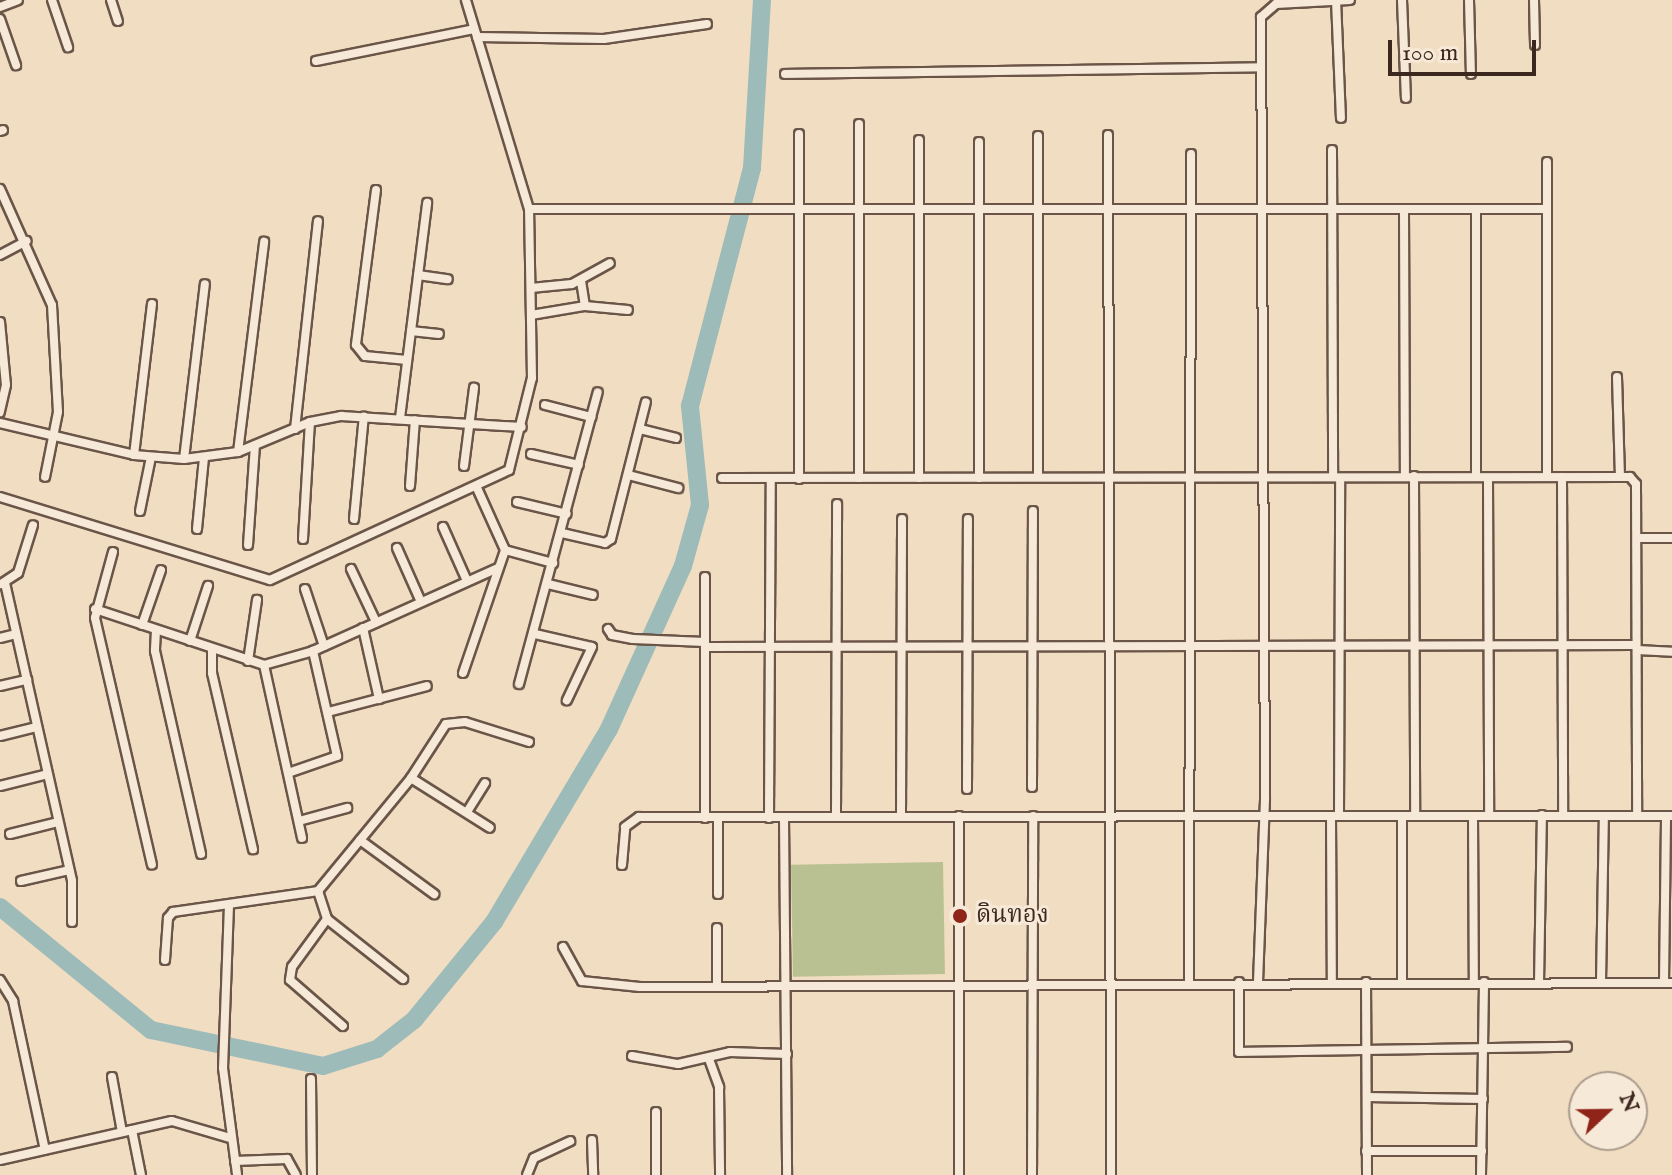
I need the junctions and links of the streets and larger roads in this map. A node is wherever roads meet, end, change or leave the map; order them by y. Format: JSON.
{"nodes":[{"id":1,"x":18,"y":0,"type":"edge"},
{"id":2,"x":52,"y":0,"type":"edge"},
{"id":3,"x":111,"y":0,"type":"edge"},
{"id":4,"x":466,"y":0,"type":"edge"},
{"id":5,"x":1336,"y":0,"type":"edge"},
{"id":6,"x":1350,"y":0,"type":"edge"},
{"id":7,"x":1402,"y":0,"type":"edge"},
{"id":8,"x":1469,"y":0,"type":"edge"},
{"id":9,"x":1534,"y":0,"type":"edge"},
{"id":10,"x":0,"y":7,"type":"edge"},
{"id":11,"x":0,"y":19,"type":"edge"},
{"id":12,"x":118,"y":21,"type":"dead end"},
{"id":13,"x":707,"y":24,"type":"dead end"},
{"id":14,"x":476,"y":33,"type":"junction"},
{"id":15,"x":1535,"y":45,"type":"dead end"},
{"id":16,"x":68,"y":47,"type":"dead end"},
{"id":17,"x":316,"y":61,"type":"dead end"},
{"id":18,"x":16,"y":65,"type":"dead end"},
{"id":19,"x":1261,"y":67,"type":"junction"},
{"id":20,"x":785,"y":74,"type":"dead end"},
{"id":21,"x":1471,"y":74,"type":"dead end"},
{"id":22,"x":1406,"y":98,"type":"dead end"},
{"id":23,"x":1341,"y":118,"type":"dead end"},
{"id":24,"x":859,"y":124,"type":"dead end"},
{"id":25,"x":799,"y":134,"type":"dead end"},
{"id":26,"x":1108,"y":135,"type":"dead end"},
{"id":27,"x":1038,"y":136,"type":"dead end"},
{"id":28,"x":919,"y":140,"type":"dead end"},
{"id":29,"x":979,"y":142,"type":"dead end"},
{"id":30,"x":1332,"y":150,"type":"dead end"},
{"id":31,"x":1191,"y":154,"type":"dead end"},
{"id":32,"x":1547,"y":162,"type":"dead end"},
{"id":33,"x":0,"y":189,"type":"edge"},
{"id":34,"x":376,"y":190,"type":"dead end"},
{"id":35,"x":427,"y":203,"type":"dead end"},
{"id":36,"x":529,"y":209,"type":"junction"},
{"id":37,"x":1476,"y":209,"type":"junction"},
{"id":38,"x":1546,"y":209,"type":"junction"},
{"id":39,"x":800,"y":210,"type":"junction"},
{"id":40,"x":979,"y":210,"type":"junction"},
{"id":41,"x":1189,"y":210,"type":"junction"},
{"id":42,"x":1261,"y":210,"type":"junction"},
{"id":43,"x":1332,"y":210,"type":"junction"},
{"id":44,"x":1404,"y":210,"type":"junction"},
{"id":45,"x":859,"y":211,"type":"junction"},
{"id":46,"x":919,"y":211,"type":"junction"},
{"id":47,"x":1037,"y":211,"type":"junction"},
{"id":48,"x":1110,"y":211,"type":"junction"},
{"id":49,"x":318,"y":221,"type":"dead end"},
{"id":50,"x":26,"y":241,"type":"junction"},
{"id":51,"x":264,"y":242,"type":"dead end"},
{"id":52,"x":0,"y":255,"type":"edge"},
{"id":53,"x":610,"y":263,"type":"dead end"},
{"id":54,"x":418,"y":275,"type":"junction"},
{"id":55,"x":448,"y":279,"type":"dead end"},
{"id":56,"x":581,"y":281,"type":"junction"},
{"id":57,"x":205,"y":284,"type":"dead end"},
{"id":58,"x":531,"y":288,"type":"junction"},
{"id":59,"x":152,"y":304,"type":"dead end"},
{"id":60,"x":585,"y":306,"type":"junction"},
{"id":61,"x":628,"y":310,"type":"dead end"},
{"id":62,"x":531,"y":315,"type":"junction"},
{"id":63,"x":0,"y":322,"type":"edge"},
{"id":64,"x":411,"y":331,"type":"junction"},
{"id":65,"x":439,"y":334,"type":"dead end"},
{"id":66,"x":407,"y":360,"type":"junction"},
{"id":67,"x":1617,"y":377,"type":"dead end"},
{"id":68,"x":474,"y":388,"type":"dead end"},
{"id":69,"x":598,"y":392,"type":"dead end"},
{"id":70,"x":646,"y":402,"type":"dead end"},
{"id":71,"x":545,"y":405,"type":"dead end"},
{"id":72,"x":0,"y":412,"type":"edge"},
{"id":73,"x":364,"y":416,"type":"junction"},
{"id":74,"x":591,"y":417,"type":"junction"},
{"id":75,"x":400,"y":418,"type":"junction"},
{"id":76,"x":415,"y":420,"type":"junction"},
{"id":77,"x":310,"y":422,"type":"junction"},
{"id":78,"x":469,"y":422,"type":"junction"},
{"id":79,"x":0,"y":423,"type":"edge"},
{"id":80,"x":522,"y":427,"type":"junction"},
{"id":81,"x":295,"y":429,"type":"junction"},
{"id":82,"x":640,"y":429,"type":"junction"},
{"id":83,"x":54,"y":438,"type":"junction"},
{"id":84,"x":676,"y":438,"type":"dead end"},
{"id":85,"x":255,"y":446,"type":"junction"},
{"id":86,"x":238,"y":452,"type":"junction"},
{"id":87,"x":531,"y":454,"type":"dead end"},
{"id":88,"x":134,"y":455,"type":"junction"},
{"id":89,"x":151,"y":457,"type":"junction"},
{"id":90,"x":204,"y":458,"type":"junction"},
{"id":91,"x":184,"y":459,"type":"junction"},
{"id":92,"x":579,"y":465,"type":"junction"},
{"id":93,"x":464,"y":466,"type":"dead end"},
{"id":94,"x":628,"y":475,"type":"junction"},
{"id":95,"x":1262,"y":475,"type":"junction"},
{"id":96,"x":1111,"y":476,"type":"junction"},
{"id":97,"x":1189,"y":476,"type":"junction"},
{"id":98,"x":1410,"y":476,"type":"junction"},
{"id":99,"x":1620,"y":476,"type":"junction"},
{"id":100,"x":45,"y":477,"type":"dead end"},
{"id":101,"x":1038,"y":477,"type":"junction"},
{"id":102,"x":1476,"y":477,"type":"junction"},
{"id":103,"x":1547,"y":477,"type":"junction"},
{"id":104,"x":1562,"y":477,"type":"junction"},
{"id":105,"x":722,"y":478,"type":"dead end"},
{"id":106,"x":859,"y":478,"type":"junction"},
{"id":107,"x":919,"y":478,"type":"junction"},
{"id":108,"x":979,"y":478,"type":"junction"},
{"id":109,"x":1336,"y":478,"type":"junction"},
{"id":110,"x":1488,"y":478,"type":"junction"},
{"id":111,"x":771,"y":479,"type":"junction"},
{"id":112,"x":799,"y":479,"type":"junction"},
{"id":113,"x":410,"y":486,"type":"dead end"},
{"id":114,"x":477,"y":488,"type":"junction"},
{"id":115,"x":678,"y":488,"type":"dead end"},
{"id":116,"x":0,"y":497,"type":"edge"},
{"id":117,"x":517,"y":502,"type":"dead end"},
{"id":118,"x":837,"y":504,"type":"dead end"},
{"id":119,"x":140,"y":511,"type":"dead end"},
{"id":120,"x":1033,"y":511,"type":"dead end"},
{"id":121,"x":567,"y":514,"type":"junction"},
{"id":122,"x":354,"y":519,"type":"dead end"},
{"id":123,"x":902,"y":519,"type":"dead end"},
{"id":124,"x":968,"y":519,"type":"dead end"},
{"id":125,"x":33,"y":525,"type":"dead end"},
{"id":126,"x":443,"y":527,"type":"dead end"},
{"id":127,"x":197,"y":529,"type":"dead end"},
{"id":128,"x":562,"y":533,"type":"junction"},
{"id":129,"x":1637,"y":538,"type":"junction"},
{"id":130,"x":1672,"y":538,"type":"edge"},
{"id":131,"x":303,"y":539,"type":"dead end"},
{"id":132,"x":248,"y":545,"type":"dead end"},
{"id":133,"x":397,"y":548,"type":"dead end"},
{"id":134,"x":505,"y":550,"type":"junction"},
{"id":135,"x":113,"y":552,"type":"dead end"},
{"id":136,"x":553,"y":563,"type":"junction"},
{"id":137,"x":498,"y":568,"type":"junction"},
{"id":138,"x":351,"y":569,"type":"dead end"},
{"id":139,"x":161,"y":570,"type":"dead end"},
{"id":140,"x":705,"y":577,"type":"dead end"},
{"id":141,"x":467,"y":581,"type":"junction"},
{"id":142,"x":3,"y":584,"type":"edge"},
{"id":143,"x":548,"y":584,"type":"junction"},
{"id":144,"x":208,"y":586,"type":"dead end"},
{"id":145,"x":305,"y":589,"type":"dead end"},
{"id":146,"x":593,"y":595,"type":"dead end"},
{"id":147,"x":257,"y":600,"type":"dead end"},
{"id":148,"x":421,"y":602,"type":"junction"},
{"id":149,"x":95,"y":609,"type":"junction"},
{"id":150,"x":376,"y":622,"type":"junction"},
{"id":151,"x":142,"y":625,"type":"junction"},
{"id":152,"x":363,"y":628,"type":"junction"},
{"id":153,"x":608,"y":629,"type":"dead end"},
{"id":154,"x":156,"y":630,"type":"junction"},
{"id":155,"x":16,"y":634,"type":"junction"},
{"id":156,"x":535,"y":634,"type":"junction"},
{"id":157,"x":0,"y":638,"type":"edge"},
{"id":158,"x":190,"y":641,"type":"junction"},
{"id":159,"x":705,"y":645,"type":"junction"},
{"id":160,"x":902,"y":645,"type":"junction"},
{"id":161,"x":967,"y":645,"type":"junction"},
{"id":162,"x":1033,"y":645,"type":"junction"},
{"id":163,"x":1192,"y":645,"type":"junction"},
{"id":164,"x":1340,"y":645,"type":"junction"},
{"id":165,"x":1562,"y":645,"type":"junction"},
{"id":166,"x":324,"y":646,"type":"junction"},
{"id":167,"x":835,"y":646,"type":"junction"},
{"id":168,"x":1111,"y":646,"type":"junction"},
{"id":169,"x":1265,"y":646,"type":"junction"},
{"id":170,"x":1414,"y":646,"type":"junction"},
{"id":171,"x":769,"y":647,"type":"junction"},
{"id":172,"x":1489,"y":647,"type":"junction"},
{"id":173,"x":1636,"y":647,"type":"junction"},
{"id":174,"x":212,"y":649,"type":"junction"},
{"id":175,"x":313,"y":651,"type":"junction"},
{"id":176,"x":1672,"y":652,"type":"edge"},
{"id":177,"x":248,"y":661,"type":"junction"},
{"id":178,"x":264,"y":665,"type":"junction"},
{"id":179,"x":463,"y":673,"type":"dead end"},
{"id":180,"x":27,"y":680,"type":"junction"},
{"id":181,"x":519,"y":684,"type":"dead end"},
{"id":182,"x":0,"y":686,"type":"edge"},
{"id":183,"x":427,"y":686,"type":"dead end"},
{"id":184,"x":379,"y":699,"type":"junction"},
{"id":185,"x":567,"y":700,"type":"dead end"},
{"id":186,"x":328,"y":712,"type":"junction"},
{"id":187,"x":37,"y":727,"type":"junction"},
{"id":188,"x":0,"y":736,"type":"edge"},
{"id":189,"x":529,"y":742,"type":"dead end"},
{"id":190,"x":288,"y":773,"type":"junction"},
{"id":191,"x":48,"y":774,"type":"junction"},
{"id":192,"x":411,"y":778,"type":"junction"},
{"id":193,"x":485,"y":783,"type":"dead end"},
{"id":194,"x":0,"y":786,"type":"edge"},
{"id":195,"x":1032,"y":787,"type":"dead end"},
{"id":196,"x":967,"y":789,"type":"dead end"},
{"id":197,"x":347,"y":808,"type":"dead end"},
{"id":198,"x":467,"y":812,"type":"junction"},
{"id":199,"x":901,"y":815,"type":"junction"},
{"id":200,"x":1415,"y":815,"type":"junction"},
{"id":201,"x":1489,"y":815,"type":"junction"},
{"id":202,"x":1542,"y":815,"type":"junction"},
{"id":203,"x":1563,"y":815,"type":"junction"},
{"id":204,"x":836,"y":816,"type":"junction"},
{"id":205,"x":959,"y":816,"type":"junction"},
{"id":206,"x":1033,"y":816,"type":"junction"},
{"id":207,"x":1110,"y":816,"type":"junction"},
{"id":208,"x":1188,"y":816,"type":"junction"},
{"id":209,"x":1335,"y":816,"type":"junction"},
{"id":210,"x":1402,"y":816,"type":"junction"},
{"id":211,"x":1473,"y":816,"type":"junction"},
{"id":212,"x":1604,"y":816,"type":"junction"},
{"id":213,"x":1637,"y":816,"type":"junction"},
{"id":214,"x":1669,"y":816,"type":"edge"},
{"id":215,"x":1264,"y":817,"type":"junction"},
{"id":216,"x":705,"y":818,"type":"junction"},
{"id":217,"x":718,"y":818,"type":"junction"},
{"id":218,"x":769,"y":818,"type":"junction"},
{"id":219,"x":784,"y":819,"type":"junction"},
{"id":220,"x":299,"y":821,"type":"junction"},
{"id":221,"x":58,"y":822,"type":"junction"},
{"id":222,"x":490,"y":828,"type":"dead end"},
{"id":223,"x":10,"y":834,"type":"dead end"},
{"id":224,"x":302,"y":838,"type":"dead end"},
{"id":225,"x":360,"y":840,"type":"junction"},
{"id":226,"x":253,"y":849,"type":"dead end"},
{"id":227,"x":201,"y":854,"type":"dead end"},
{"id":228,"x":152,"y":865,"type":"dead end"},
{"id":229,"x":622,"y":865,"type":"dead end"},
{"id":230,"x":69,"y":870,"type":"junction"},
{"id":231,"x":21,"y":881,"type":"dead end"},
{"id":232,"x":318,"y":891,"type":"junction"},
{"id":233,"x":434,"y":894,"type":"dead end"},
{"id":234,"x":718,"y":894,"type":"dead end"},
{"id":235,"x":229,"y":905,"type":"junction"},
{"id":236,"x":327,"y":919,"type":"junction"},
{"id":237,"x":72,"y":922,"type":"dead end"},
{"id":238,"x":717,"y":928,"type":"dead end"},
{"id":239,"x":563,"y":947,"type":"dead end"},
{"id":240,"x":165,"y":960,"type":"dead end"},
{"id":241,"x":403,"y":979,"type":"dead end"},
{"id":242,"x":0,"y":980,"type":"edge"},
{"id":243,"x":1109,"y":981,"type":"junction"},
{"id":244,"x":1189,"y":981,"type":"junction"},
{"id":245,"x":1239,"y":982,"type":"junction"},
{"id":246,"x":1258,"y":982,"type":"junction"},
{"id":247,"x":1366,"y":982,"type":"junction"},
{"id":248,"x":1402,"y":982,"type":"junction"},
{"id":249,"x":1479,"y":982,"type":"junction"},
{"id":250,"x":1601,"y":982,"type":"junction"},
{"id":251,"x":1032,"y":983,"type":"junction"},
{"id":252,"x":1332,"y":983,"type":"junction"},
{"id":253,"x":1539,"y":983,"type":"junction"},
{"id":254,"x":1668,"y":983,"type":"edge"},
{"id":255,"x":959,"y":984,"type":"junction"},
{"id":256,"x":786,"y":985,"type":"junction"},
{"id":257,"x":717,"y":986,"type":"junction"},
{"id":258,"x":343,"y":1026,"type":"dead end"},
{"id":259,"x":1484,"y":1046,"type":"junction"},
{"id":260,"x":1567,"y":1047,"type":"dead end"},
{"id":261,"x":1366,"y":1050,"type":"junction"},
{"id":262,"x":787,"y":1054,"type":"junction"},
{"id":263,"x":632,"y":1056,"type":"dead end"},
{"id":264,"x":709,"y":1059,"type":"junction"},
{"id":265,"x":112,"y":1077,"type":"dead end"},
{"id":266,"x":311,"y":1079,"type":"dead end"},
{"id":267,"x":1367,"y":1097,"type":"junction"},
{"id":268,"x":1483,"y":1099,"type":"junction"},
{"id":269,"x":656,"y":1112,"type":"dead end"},
{"id":270,"x":132,"y":1130,"type":"junction"},
{"id":271,"x":122,"y":1132,"type":"junction"},
{"id":272,"x":230,"y":1138,"type":"junction"},
{"id":273,"x":592,"y":1140,"type":"dead end"},
{"id":274,"x":570,"y":1141,"type":"dead end"},
{"id":275,"x":45,"y":1150,"type":"junction"},
{"id":276,"x":1366,"y":1151,"type":"junction"},
{"id":277,"x":1482,"y":1151,"type":"junction"},
{"id":278,"x":0,"y":1160,"type":"edge"},
{"id":279,"x":235,"y":1161,"type":"junction"},
{"id":280,"x":141,"y":1175,"type":"edge"},
{"id":281,"x":237,"y":1175,"type":"edge"},
{"id":282,"x":296,"y":1175,"type":"edge"},
{"id":283,"x":312,"y":1175,"type":"edge"},
{"id":284,"x":527,"y":1175,"type":"edge"},
{"id":285,"x":593,"y":1175,"type":"edge"},
{"id":286,"x":656,"y":1175,"type":"edge"},
{"id":287,"x":720,"y":1175,"type":"edge"},
{"id":288,"x":787,"y":1175,"type":"edge"},
{"id":289,"x":959,"y":1175,"type":"edge"},
{"id":290,"x":1032,"y":1175,"type":"edge"},
{"id":291,"x":1111,"y":1175,"type":"edge"},
{"id":292,"x":1367,"y":1175,"type":"edge"},
{"id":293,"x":1481,"y":1175,"type":"edge"}],
"edges":[{"from":1,"to":10,"type":"street"},
{"from":2,"to":16,"type":"street"},
{"from":3,"to":12,"type":"street"},
{"from":4,"to":14,"type":"street"},
{"from":5,"to":6,"type":"street"},
{"from":5,"to":19,"type":"street"},
{"from":5,"to":23,"type":"street"},
{"from":7,"to":22,"type":"street"},
{"from":8,"to":21,"type":"street"},
{"from":9,"to":15,"type":"street"},
{"from":11,"to":18,"type":"street"},
{"from":13,"to":14,"type":"street"},
{"from":14,"to":17,"type":"street"},
{"from":14,"to":36,"type":"street"},
{"from":19,"to":20,"type":"street"},
{"from":19,"to":42,"type":"street"},
{"from":24,"to":45,"type":"street"},
{"from":25,"to":39,"type":"street"},
{"from":26,"to":48,"type":"street"},
{"from":27,"to":47,"type":"street"},
{"from":28,"to":46,"type":"street"},
{"from":29,"to":40,"type":"street"},
{"from":30,"to":43,"type":"street"},
{"from":31,"to":41,"type":"street"},
{"from":32,"to":38,"type":"street"},
{"from":33,"to":50,"type":"street"},
{"from":34,"to":66,"type":"street"},
{"from":35,"to":54,"type":"street"},
{"from":36,"to":39,"type":"street"},
{"from":36,"to":58,"type":"street"},
{"from":37,"to":38,"type":"street"},
{"from":37,"to":44,"type":"street"},
{"from":37,"to":102,"type":"street"},
{"from":38,"to":103,"type":"street"},
{"from":39,"to":45,"type":"street"},
{"from":39,"to":112,"type":"street"},
{"from":40,"to":46,"type":"street"},
{"from":40,"to":47,"type":"street"},
{"from":40,"to":108,"type":"street"},
{"from":41,"to":42,"type":"street"},
{"from":41,"to":48,"type":"street"},
{"from":41,"to":97,"type":"street"},
{"from":42,"to":43,"type":"street"},
{"from":42,"to":95,"type":"street"},
{"from":43,"to":44,"type":"street"},
{"from":43,"to":109,"type":"street"},
{"from":44,"to":98,"type":"street"},
{"from":45,"to":46,"type":"street"},
{"from":45,"to":106,"type":"street"},
{"from":46,"to":107,"type":"street"},
{"from":47,"to":48,"type":"street"},
{"from":47,"to":101,"type":"street"},
{"from":48,"to":96,"type":"street"},
{"from":49,"to":81,"type":"street"},
{"from":50,"to":52,"type":"street"},
{"from":50,"to":83,"type":"street"},
{"from":51,"to":86,"type":"street"},
{"from":53,"to":56,"type":"street"},
{"from":54,"to":55,"type":"street"},
{"from":54,"to":64,"type":"street"},
{"from":56,"to":58,"type":"street"},
{"from":56,"to":60,"type":"street"},
{"from":57,"to":91,"type":"street"},
{"from":58,"to":62,"type":"street"},
{"from":59,"to":88,"type":"street"},
{"from":60,"to":61,"type":"street"},
{"from":60,"to":62,"type":"street"},
{"from":62,"to":80,"type":"street"},
{"from":63,"to":72,"type":"street"},
{"from":64,"to":65,"type":"street"},
{"from":64,"to":66,"type":"street"},
{"from":66,"to":75,"type":"street"},
{"from":67,"to":99,"type":"street"},
{"from":68,"to":78,"type":"street"},
{"from":69,"to":74,"type":"street"},
{"from":70,"to":82,"type":"street"},
{"from":71,"to":74,"type":"street"},
{"from":73,"to":75,"type":"street"},
{"from":73,"to":77,"type":"street"},
{"from":73,"to":122,"type":"street"},
{"from":74,"to":92,"type":"street"},
{"from":75,"to":76,"type":"street"},
{"from":76,"to":78,"type":"street"},
{"from":76,"to":113,"type":"street"},
{"from":77,"to":81,"type":"street"},
{"from":77,"to":131,"type":"street"},
{"from":78,"to":80,"type":"street"},
{"from":78,"to":93,"type":"street"},
{"from":79,"to":83,"type":"street"},
{"from":80,"to":114,"type":"street"},
{"from":81,"to":85,"type":"street"},
{"from":82,"to":84,"type":"street"},
{"from":82,"to":94,"type":"street"},
{"from":83,"to":88,"type":"street"},
{"from":83,"to":100,"type":"street"},
{"from":85,"to":86,"type":"street"},
{"from":85,"to":132,"type":"street"},
{"from":86,"to":90,"type":"street"},
{"from":87,"to":92,"type":"street"},
{"from":88,"to":89,"type":"street"},
{"from":89,"to":91,"type":"street"},
{"from":89,"to":119,"type":"street"},
{"from":90,"to":91,"type":"street"},
{"from":90,"to":127,"type":"street"},
{"from":92,"to":121,"type":"street"},
{"from":94,"to":115,"type":"street"},
{"from":94,"to":128,"type":"street"},
{"from":95,"to":97,"type":"street"},
{"from":95,"to":109,"type":"street"},
{"from":95,"to":169,"type":"street"},
{"from":96,"to":97,"type":"street"},
{"from":96,"to":101,"type":"street"},
{"from":96,"to":168,"type":"street"},
{"from":97,"to":163,"type":"street"},
{"from":98,"to":102,"type":"street"},
{"from":98,"to":109,"type":"street"},
{"from":98,"to":170,"type":"street"},
{"from":99,"to":104,"type":"street"},
{"from":99,"to":129,"type":"street"},
{"from":101,"to":108,"type":"street"},
{"from":102,"to":110,"type":"street"},
{"from":103,"to":104,"type":"street"},
{"from":103,"to":110,"type":"street"},
{"from":104,"to":165,"type":"street"},
{"from":105,"to":111,"type":"street"},
{"from":106,"to":107,"type":"street"},
{"from":106,"to":112,"type":"street"},
{"from":107,"to":108,"type":"street"},
{"from":109,"to":164,"type":"street"},
{"from":110,"to":172,"type":"street"},
{"from":111,"to":112,"type":"street"},
{"from":111,"to":171,"type":"street"},
{"from":114,"to":116,"type":"street"},
{"from":114,"to":134,"type":"street"},
{"from":117,"to":121,"type":"street"},
{"from":118,"to":167,"type":"street"},
{"from":120,"to":162,"type":"street"},
{"from":121,"to":128,"type":"street"},
{"from":123,"to":160,"type":"street"},
{"from":124,"to":161,"type":"street"},
{"from":125,"to":142,"type":"street"},
{"from":126,"to":141,"type":"street"},
{"from":128,"to":136,"type":"street"},
{"from":129,"to":130,"type":"street"},
{"from":129,"to":173,"type":"street"},
{"from":133,"to":148,"type":"street"},
{"from":134,"to":136,"type":"street"},
{"from":134,"to":137,"type":"street"},
{"from":135,"to":149,"type":"street"},
{"from":136,"to":143,"type":"street"},
{"from":137,"to":141,"type":"street"},
{"from":137,"to":179,"type":"street"},
{"from":138,"to":150,"type":"street"},
{"from":139,"to":151,"type":"street"},
{"from":140,"to":159,"type":"street"},
{"from":141,"to":148,"type":"street"},
{"from":142,"to":155,"type":"street"},
{"from":143,"to":146,"type":"street"},
{"from":143,"to":156,"type":"street"},
{"from":144,"to":158,"type":"street"},
{"from":145,"to":166,"type":"street"},
{"from":147,"to":177,"type":"street"},
{"from":148,"to":150,"type":"street"},
{"from":149,"to":151,"type":"street"},
{"from":149,"to":228,"type":"street"},
{"from":150,"to":152,"type":"street"},
{"from":151,"to":154,"type":"street"},
{"from":152,"to":166,"type":"street"},
{"from":152,"to":184,"type":"street"},
{"from":153,"to":159,"type":"street"},
{"from":154,"to":158,"type":"street"},
{"from":154,"to":227,"type":"street"},
{"from":155,"to":157,"type":"street"},
{"from":155,"to":180,"type":"street"},
{"from":156,"to":181,"type":"street"},
{"from":156,"to":185,"type":"street"},
{"from":158,"to":174,"type":"street"},
{"from":159,"to":171,"type":"street"},
{"from":159,"to":216,"type":"street"},
{"from":160,"to":161,"type":"street"},
{"from":160,"to":167,"type":"street"},
{"from":160,"to":199,"type":"street"},
{"from":161,"to":162,"type":"street"},
{"from":161,"to":196,"type":"street"},
{"from":162,"to":168,"type":"street"},
{"from":162,"to":195,"type":"street"},
{"from":163,"to":168,"type":"street"},
{"from":163,"to":169,"type":"street"},
{"from":163,"to":208,"type":"street"},
{"from":164,"to":169,"type":"street"},
{"from":164,"to":170,"type":"street"},
{"from":164,"to":209,"type":"street"},
{"from":165,"to":172,"type":"street"},
{"from":165,"to":173,"type":"street"},
{"from":165,"to":203,"type":"street"},
{"from":166,"to":175,"type":"street"},
{"from":167,"to":171,"type":"street"},
{"from":167,"to":204,"type":"street"},
{"from":168,"to":207,"type":"street"},
{"from":169,"to":215,"type":"street"},
{"from":170,"to":172,"type":"street"},
{"from":170,"to":200,"type":"street"},
{"from":171,"to":218,"type":"street"},
{"from":172,"to":201,"type":"street"},
{"from":173,"to":176,"type":"street"},
{"from":173,"to":213,"type":"street"},
{"from":174,"to":177,"type":"street"},
{"from":174,"to":226,"type":"street"},
{"from":175,"to":178,"type":"street"},
{"from":175,"to":186,"type":"street"},
{"from":177,"to":178,"type":"street"},
{"from":178,"to":190,"type":"street"},
{"from":180,"to":182,"type":"street"},
{"from":180,"to":187,"type":"street"},
{"from":183,"to":184,"type":"street"},
{"from":184,"to":186,"type":"street"},
{"from":186,"to":190,"type":"street"},
{"from":187,"to":188,"type":"street"},
{"from":187,"to":191,"type":"street"},
{"from":189,"to":192,"type":"street"},
{"from":190,"to":220,"type":"street"},
{"from":191,"to":194,"type":"street"},
{"from":191,"to":221,"type":"street"},
{"from":192,"to":198,"type":"street"},
{"from":192,"to":225,"type":"street"},
{"from":193,"to":198,"type":"street"},
{"from":197,"to":220,"type":"street"},
{"from":198,"to":222,"type":"street"},
{"from":199,"to":204,"type":"street"},
{"from":199,"to":205,"type":"street"},
{"from":200,"to":210,"type":"street"},
{"from":200,"to":211,"type":"street"},
{"from":201,"to":202,"type":"street"},
{"from":201,"to":211,"type":"street"},
{"from":202,"to":203,"type":"street"},
{"from":202,"to":253,"type":"street"},
{"from":203,"to":212,"type":"street"},
{"from":204,"to":219,"type":"street"},
{"from":205,"to":206,"type":"street"},
{"from":205,"to":255,"type":"street"},
{"from":206,"to":207,"type":"street"},
{"from":206,"to":251,"type":"street"},
{"from":207,"to":208,"type":"street"},
{"from":207,"to":243,"type":"street"},
{"from":208,"to":215,"type":"street"},
{"from":208,"to":244,"type":"street"},
{"from":209,"to":210,"type":"street"},
{"from":209,"to":215,"type":"street"},
{"from":209,"to":252,"type":"street"},
{"from":210,"to":248,"type":"street"},
{"from":211,"to":249,"type":"street"},
{"from":212,"to":213,"type":"street"},
{"from":212,"to":250,"type":"street"},
{"from":213,"to":214,"type":"street"},
{"from":214,"to":254,"type":"street"},
{"from":215,"to":246,"type":"street"},
{"from":216,"to":217,"type":"street"},
{"from":216,"to":229,"type":"street"},
{"from":217,"to":218,"type":"street"},
{"from":217,"to":234,"type":"street"},
{"from":218,"to":219,"type":"street"},
{"from":219,"to":256,"type":"street"},
{"from":220,"to":224,"type":"street"},
{"from":221,"to":223,"type":"street"},
{"from":221,"to":230,"type":"street"},
{"from":225,"to":232,"type":"street"},
{"from":225,"to":233,"type":"street"},
{"from":230,"to":231,"type":"street"},
{"from":230,"to":237,"type":"street"},
{"from":232,"to":235,"type":"street"},
{"from":232,"to":236,"type":"street"},
{"from":235,"to":240,"type":"street"},
{"from":235,"to":272,"type":"street"},
{"from":236,"to":241,"type":"street"},
{"from":236,"to":258,"type":"street"},
{"from":238,"to":257,"type":"street"},
{"from":239,"to":257,"type":"street"},
{"from":242,"to":275,"type":"street"},
{"from":243,"to":244,"type":"street"},
{"from":243,"to":251,"type":"street"},
{"from":243,"to":291,"type":"street"},
{"from":244,"to":245,"type":"street"},
{"from":245,"to":246,"type":"street"},
{"from":245,"to":261,"type":"street"},
{"from":246,"to":252,"type":"street"},
{"from":247,"to":248,"type":"street"},
{"from":247,"to":252,"type":"street"},
{"from":247,"to":261,"type":"street"},
{"from":248,"to":249,"type":"street"},
{"from":249,"to":253,"type":"street"},
{"from":249,"to":259,"type":"street"},
{"from":250,"to":253,"type":"street"},
{"from":250,"to":254,"type":"street"},
{"from":251,"to":255,"type":"street"},
{"from":251,"to":290,"type":"street"},
{"from":255,"to":256,"type":"street"},
{"from":255,"to":289,"type":"street"},
{"from":256,"to":257,"type":"street"},
{"from":256,"to":262,"type":"street"},
{"from":259,"to":260,"type":"street"},
{"from":259,"to":261,"type":"street"},
{"from":259,"to":268,"type":"street"},
{"from":261,"to":267,"type":"street"},
{"from":262,"to":264,"type":"street"},
{"from":262,"to":288,"type":"street"},
{"from":263,"to":264,"type":"street"},
{"from":264,"to":287,"type":"street"},
{"from":265,"to":271,"type":"street"},
{"from":266,"to":283,"type":"street"},
{"from":267,"to":268,"type":"street"},
{"from":267,"to":276,"type":"street"},
{"from":268,"to":277,"type":"street"},
{"from":269,"to":286,"type":"street"},
{"from":270,"to":271,"type":"street"},
{"from":270,"to":272,"type":"street"},
{"from":270,"to":280,"type":"street"},
{"from":271,"to":275,"type":"street"},
{"from":272,"to":279,"type":"street"},
{"from":273,"to":285,"type":"street"},
{"from":274,"to":284,"type":"street"},
{"from":275,"to":278,"type":"street"},
{"from":276,"to":277,"type":"street"},
{"from":276,"to":292,"type":"street"},
{"from":277,"to":293,"type":"street"},
{"from":279,"to":281,"type":"street"},
{"from":279,"to":282,"type":"street"}]}
